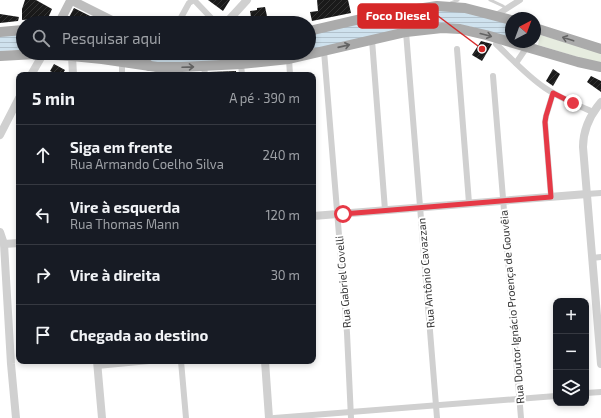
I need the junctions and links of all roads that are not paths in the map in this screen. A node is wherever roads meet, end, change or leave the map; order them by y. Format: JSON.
{"nodes":[{"id":1,"x":71,"y":0,"type":"edge"},
{"id":2,"x":247,"y":0,"type":"edge"},
{"id":3,"x":458,"y":0,"type":"edge"},
{"id":4,"x":490,"y":0,"type":"edge"},
{"id":5,"x":520,"y":0,"type":"edge"},
{"id":6,"x":443,"y":4,"type":"edge"},
{"id":7,"x":506,"y":9,"type":"junction"},
{"id":8,"x":63,"y":16,"type":"edge"},
{"id":9,"x":103,"y":16,"type":"edge"},
{"id":10,"x":182,"y":16,"type":"edge"},
{"id":11,"x":209,"y":16,"type":"edge"},
{"id":12,"x":232,"y":16,"type":"edge"},
{"id":13,"x":495,"y":16,"type":"junction"},
{"id":14,"x":505,"y":18,"type":"edge"},
{"id":15,"x":316,"y":29,"type":"edge"},
{"id":16,"x":541,"y":30,"type":"edge"},
{"id":17,"x":16,"y":31,"type":"edge"},
{"id":18,"x":0,"y":32,"type":"edge"},
{"id":19,"x":406,"y":32,"type":"junction"},
{"id":20,"x":372,"y":40,"type":"junction"},
{"id":21,"x":505,"y":41,"type":"edge"},
{"id":22,"x":496,"y":44,"type":"dead end"},
{"id":23,"x":526,"y":48,"type":"edge"},
{"id":24,"x":530,"y":48,"type":"edge"},
{"id":25,"x":457,"y":49,"type":"dead end"},
{"id":26,"x":601,"y":49,"type":"edge"},
{"id":27,"x":324,"y":51,"type":"junction"},
{"id":28,"x":316,"y":53,"type":"edge"},
{"id":29,"x":16,"y":55,"type":"edge"},
{"id":30,"x":0,"y":56,"type":"edge"},
{"id":31,"x":40,"y":60,"type":"edge"},
{"id":32,"x":72,"y":60,"type":"edge"},
{"id":33,"x":124,"y":60,"type":"edge"},
{"id":34,"x":132,"y":60,"type":"edge"},
{"id":35,"x":145,"y":60,"type":"edge"},
{"id":36,"x":279,"y":60,"type":"edge"},
{"id":37,"x":289,"y":60,"type":"edge"},
{"id":38,"x":516,"y":63,"type":"junction"},
{"id":39,"x":241,"y":64,"type":"junction"},
{"id":40,"x":601,"y":67,"type":"edge"},
{"id":41,"x":155,"y":69,"type":"edge"},
{"id":42,"x":205,"y":71,"type":"edge"},
{"id":43,"x":33,"y":72,"type":"edge"},
{"id":44,"x":73,"y":72,"type":"edge"},
{"id":45,"x":122,"y":72,"type":"edge"},
{"id":46,"x":242,"y":72,"type":"edge"},
{"id":47,"x":290,"y":72,"type":"edge"},
{"id":48,"x":493,"y":76,"type":"dead end"},
{"id":49,"x":553,"y":93,"type":"junction"},
{"id":50,"x":601,"y":102,"type":"edge"},
{"id":51,"x":16,"y":104,"type":"edge"},
{"id":52,"x":593,"y":112,"type":"junction"},
{"id":53,"x":0,"y":135,"type":"edge"},
{"id":54,"x":601,"y":193,"type":"edge"},
{"id":55,"x":587,"y":194,"type":"junction"},
{"id":56,"x":551,"y":197,"type":"junction"},
{"id":57,"x":503,"y":200,"type":"junction"},
{"id":58,"x":469,"y":203,"type":"junction"},
{"id":59,"x":420,"y":207,"type":"junction"},
{"id":60,"x":385,"y":210,"type":"junction"},
{"id":61,"x":337,"y":214,"type":"junction"},
{"id":62,"x":316,"y":216,"type":"edge"},
{"id":63,"x":0,"y":232,"type":"edge"},
{"id":64,"x":16,"y":242,"type":"edge"},
{"id":65,"x":4,"y":244,"type":"junction"},
{"id":66,"x":601,"y":257,"type":"edge"},
{"id":67,"x":592,"y":258,"type":"junction"},
{"id":68,"x":97,"y":364,"type":"edge"},
{"id":69,"x":181,"y":364,"type":"edge"},
{"id":70,"x":264,"y":364,"type":"edge"},
{"id":71,"x":601,"y":364,"type":"edge"},
{"id":72,"x":601,"y":392,"type":"edge"},
{"id":73,"x":589,"y":393,"type":"edge"},
{"id":74,"x":553,"y":396,"type":"edge"},
{"id":75,"x":519,"y":399,"type":"junction"},
{"id":76,"x":436,"y":405,"type":"junction"},
{"id":77,"x":351,"y":415,"type":"edge"},
{"id":78,"x":16,"y":418,"type":"edge"},
{"id":79,"x":102,"y":418,"type":"edge"},
{"id":80,"x":186,"y":418,"type":"edge"},
{"id":81,"x":269,"y":418,"type":"edge"},
{"id":82,"x":274,"y":418,"type":"edge"},
{"id":83,"x":437,"y":418,"type":"edge"},
{"id":84,"x":521,"y":418,"type":"edge"}],
"edges":[{"from":1,"to":8,"type":"main road"},
{"from":1,"to":9,"type":"main road"},
{"from":2,"to":12,"type":"street"},
{"from":3,"to":6,"type":"lane"},
{"from":4,"to":7,"type":"lane"},
{"from":5,"to":7,"type":"street"},
{"from":6,"to":13,"type":"main road"},
{"from":6,"to":15,"type":"main road"},
{"from":7,"to":13,"type":"street"},
{"from":10,"to":11,"type":"street"},
{"from":13,"to":14,"type":"main road"},
{"from":26,"to":16,"type":"main road","one_way":true},
{"from":17,"to":18,"type":"main road"},
{"from":19,"to":20,"type":"main road"},
{"from":19,"to":21,"type":"main road","one_way":true},
{"from":19,"to":59,"type":"street","name":"Rua Antônio Cavazzan"},
{"from":27,"to":20,"type":"main road","one_way":true},
{"from":20,"to":60,"type":"street"},
{"from":22,"to":38,"type":"street"},
{"from":23,"to":38,"type":"street"},
{"from":24,"to":40,"type":"main road"},
{"from":25,"to":58,"type":"street"},
{"from":27,"to":28,"type":"main road"},
{"from":27,"to":61,"type":"street","name":"Rua Gabriel Covelli"},
{"from":29,"to":30,"type":"main road"},
{"from":31,"to":43,"type":"street"},
{"from":32,"to":44,"type":"street"},
{"from":33,"to":45,"type":"street"},
{"from":34,"to":41,"type":"main road"},
{"from":35,"to":41,"type":"main road"},
{"from":36,"to":39,"type":"main road"},
{"from":37,"to":47,"type":"street"},
{"from":38,"to":49,"type":"street"},
{"from":39,"to":42,"type":"main road"},
{"from":39,"to":46,"type":"street"},
{"from":41,"to":42,"type":"main road","one_way":true},
{"from":48,"to":57,"type":"street","name":"Rua Doutor Ignácio Proença de Gouvêia"},
{"from":49,"to":52,"type":"street"},
{"from":49,"to":56,"type":"street"},
{"from":50,"to":52,"type":"street"},
{"from":51,"to":53,"type":"street"},
{"from":52,"to":55,"type":"street"},
{"from":54,"to":55,"type":"street"},
{"from":55,"to":56,"type":"street"},
{"from":55,"to":67,"type":"street"},
{"from":56,"to":57,"type":"street"},
{"from":57,"to":58,"type":"street"},
{"from":57,"to":75,"type":"street","name":"Rua Doutor Ignácio Proença de Gouvêia"},
{"from":58,"to":59,"type":"street"},
{"from":59,"to":60,"type":"street"},
{"from":59,"to":76,"type":"street","name":"Rua Antônio Cavazzan"},
{"from":60,"to":61,"type":"street"},
{"from":61,"to":62,"type":"street"},
{"from":61,"to":77,"type":"street","name":"Rua Gabriel Covelli"},
{"from":63,"to":65,"type":"street"},
{"from":64,"to":65,"type":"street"},
{"from":65,"to":78,"type":"street"},
{"from":66,"to":67,"type":"street"},
{"from":67,"to":71,"type":"street"},
{"from":68,"to":79,"type":"street"},
{"from":69,"to":80,"type":"street"},
{"from":70,"to":81,"type":"street"},
{"from":72,"to":73,"type":"street"},
{"from":74,"to":75,"type":"street"},
{"from":75,"to":76,"type":"street"},
{"from":75,"to":84,"type":"street","name":"Rua Doutor Ignácio Proença de Gouvêia"},
{"from":76,"to":77,"type":"street"},
{"from":76,"to":83,"type":"street","name":"Rua Antônio Cavazzan"},
{"from":77,"to":82,"type":"street"}]}
